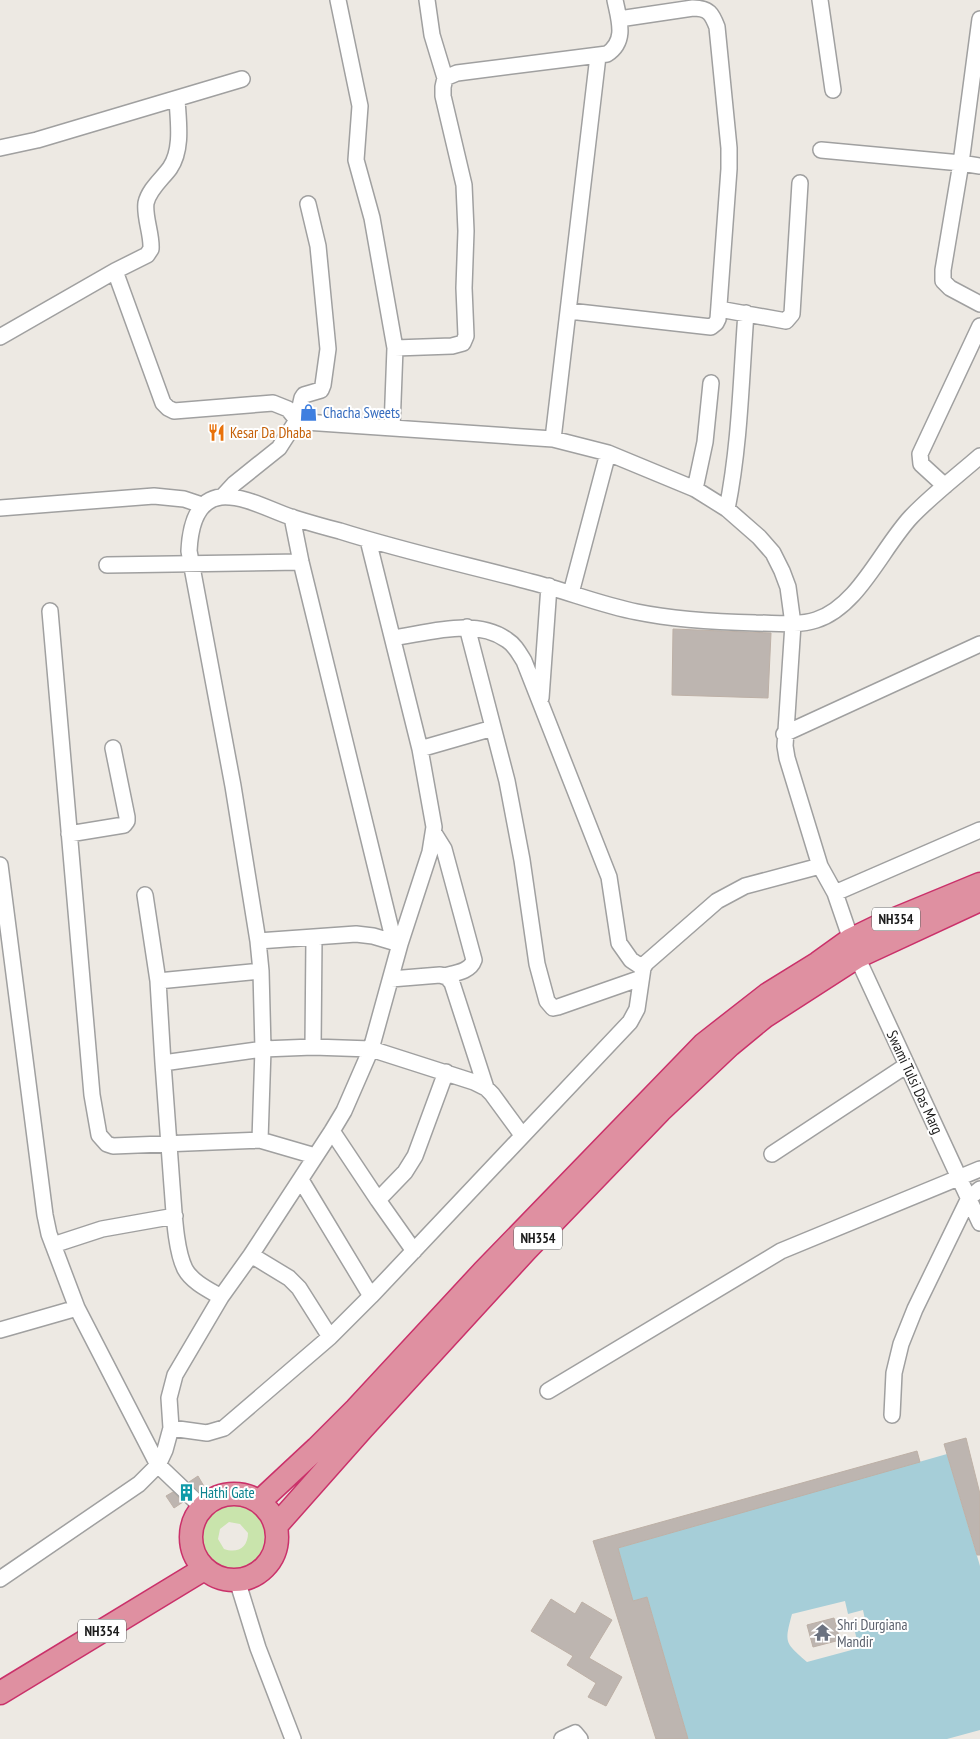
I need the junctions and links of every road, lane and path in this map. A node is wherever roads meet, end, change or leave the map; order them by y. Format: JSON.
{"nodes":[{"id":1,"x":338,"y":0,"type":"edge"},
{"id":2,"x":428,"y":0,"type":"edge"},
{"id":3,"x":615,"y":0,"type":"edge"},
{"id":4,"x":820,"y":0,"type":"edge"},
{"id":5,"x":619,"y":19,"type":"junction"},
{"id":6,"x":980,"y":20,"type":"edge"},
{"id":7,"x":598,"y":56,"type":"junction"},
{"id":8,"x":445,"y":78,"type":"junction"},
{"id":9,"x":242,"y":79,"type":"dead end"},
{"id":10,"x":833,"y":90,"type":"dead end"},
{"id":11,"x":177,"y":99,"type":"junction"},
{"id":12,"x":0,"y":148,"type":"edge"},
{"id":13,"x":822,"y":150,"type":"dead end"},
{"id":14,"x":961,"y":162,"type":"junction"},
{"id":15,"x":980,"y":166,"type":"edge"},
{"id":16,"x":800,"y":183,"type":"dead end"},
{"id":17,"x":308,"y":204,"type":"dead end"},
{"id":18,"x":115,"y":271,"type":"junction"},
{"id":19,"x":980,"y":304,"type":"edge"},
{"id":20,"x":719,"y":308,"type":"junction"},
{"id":21,"x":570,"y":311,"type":"junction"},
{"id":22,"x":746,"y":313,"type":"junction"},
{"id":23,"x":980,"y":326,"type":"edge"},
{"id":24,"x":0,"y":338,"type":"edge"},
{"id":25,"x":395,"y":348,"type":"junction"},
{"id":26,"x":711,"y":382,"type":"dead end"},
{"id":27,"x":297,"y":420,"type":"junction"},
{"id":28,"x":392,"y":428,"type":"junction"},
{"id":29,"x":553,"y":439,"type":"junction"},
{"id":30,"x":608,"y":453,"type":"junction"},
{"id":31,"x":980,"y":456,"type":"edge"},
{"id":32,"x":945,"y":486,"type":"junction"},
{"id":33,"x":696,"y":489,"type":"junction"},
{"id":34,"x":222,"y":497,"type":"junction"},
{"id":35,"x":202,"y":505,"type":"junction"},
{"id":36,"x":0,"y":508,"type":"edge"},
{"id":37,"x":727,"y":509,"type":"junction"},
{"id":38,"x":292,"y":517,"type":"junction"},
{"id":39,"x":368,"y":540,"type":"junction"},
{"id":40,"x":301,"y":562,"type":"junction"},
{"id":41,"x":190,"y":563,"type":"junction"},
{"id":42,"x":107,"y":565,"type":"dead end"},
{"id":43,"x":549,"y":586,"type":"junction"},
{"id":44,"x":571,"y":593,"type":"junction"},
{"id":45,"x":50,"y":611,"type":"dead end"},
{"id":46,"x":793,"y":624,"type":"junction"},
{"id":47,"x":468,"y":627,"type":"junction"},
{"id":48,"x":393,"y":638,"type":"junction"},
{"id":49,"x":980,"y":644,"type":"edge"},
{"id":50,"x":540,"y":702,"type":"junction"},
{"id":51,"x":493,"y":728,"type":"junction"},
{"id":52,"x":784,"y":734,"type":"junction"},
{"id":53,"x":113,"y":748,"type":"dead end"},
{"id":54,"x":420,"y":749,"type":"junction"},
{"id":55,"x":980,"y":830,"type":"edge"},
{"id":56,"x":434,"y":833,"type":"junction"},
{"id":57,"x":69,"y":834,"type":"junction"},
{"id":58,"x":0,"y":865,"type":"edge"},
{"id":59,"x":820,"y":866,"type":"junction"},
{"id":60,"x":2,"y":891,"type":"edge"},
{"id":61,"x":835,"y":893,"type":"junction"},
{"id":62,"x":145,"y":895,"type":"dead end"},
{"id":63,"x":980,"y":897,"type":"edge"},
{"id":64,"x":314,"y":938,"type":"junction"},
{"id":65,"x":258,"y":941,"type":"junction"},
{"id":66,"x":397,"y":943,"type":"junction"},
{"id":67,"x":854,"y":949,"type":"junction"},
{"id":68,"x":6,"y":962,"type":"edge"},
{"id":69,"x":261,"y":971,"type":"junction"},
{"id":70,"x":642,"y":973,"type":"junction"},
{"id":71,"x":444,"y":976,"type":"junction"},
{"id":72,"x":391,"y":979,"type":"junction"},
{"id":73,"x":158,"y":981,"type":"junction"},
{"id":74,"x":313,"y":1047,"type":"junction"},
{"id":75,"x":263,"y":1049,"type":"junction"},
{"id":76,"x":371,"y":1049,"type":"junction"},
{"id":77,"x":162,"y":1063,"type":"junction"},
{"id":78,"x":906,"y":1065,"type":"junction"},
{"id":79,"x":446,"y":1072,"type":"junction"},
{"id":80,"x":486,"y":1088,"type":"junction"},
{"id":81,"x":332,"y":1130,"type":"junction"},
{"id":82,"x":522,"y":1135,"type":"junction"},
{"id":83,"x":260,"y":1140,"type":"junction"},
{"id":84,"x":169,"y":1145,"type":"junction"},
{"id":85,"x":772,"y":1154,"type":"dead end"},
{"id":86,"x":315,"y":1156,"type":"junction"},
{"id":87,"x":980,"y":1169,"type":"edge"},
{"id":88,"x":959,"y":1178,"type":"junction"},
{"id":89,"x":301,"y":1180,"type":"junction"},
{"id":90,"x":974,"y":1194,"type":"edge"},
{"id":91,"x":378,"y":1200,"type":"junction"},
{"id":92,"x":175,"y":1216,"type":"junction"},
{"id":93,"x":980,"y":1223,"type":"edge"},
{"id":94,"x":53,"y":1245,"type":"junction"},
{"id":95,"x":414,"y":1251,"type":"junction"},
{"id":96,"x":251,"y":1255,"type":"junction"},
{"id":97,"x":371,"y":1296,"type":"junction"},
{"id":98,"x":221,"y":1297,"type":"junction"},
{"id":99,"x":77,"y":1308,"type":"junction"},
{"id":100,"x":0,"y":1330,"type":"edge"},
{"id":101,"x":330,"y":1337,"type":"junction"},
{"id":102,"x":548,"y":1391,"type":"dead end"},
{"id":103,"x":892,"y":1415,"type":"dead end"},
{"id":104,"x":171,"y":1428,"type":"junction"},
{"id":105,"x":158,"y":1465,"type":"junction"},
{"id":106,"x":259,"y":1502,"type":"junction"},
{"id":107,"x":202,"y":1507,"type":"junction"},
{"id":108,"x":276,"y":1526,"type":"junction"},
{"id":109,"x":204,"y":1568,"type":"junction"},
{"id":110,"x":0,"y":1579,"type":"edge"},
{"id":111,"x":237,"y":1580,"type":"junction"},
{"id":112,"x":0,"y":1693,"type":"edge"},
{"id":113,"x":293,"y":1739,"type":"edge"},
{"id":114,"x":562,"y":1739,"type":"edge"},
{"id":115,"x":580,"y":1739,"type":"edge"}],
"edges":[{"from":1,"to":25,"type":"street"},
{"from":2,"to":8,"type":"street"},
{"from":3,"to":5,"type":"street"},
{"from":4,"to":10,"type":"street"},
{"from":5,"to":7,"type":"street"},
{"from":5,"to":20,"type":"street"},
{"from":6,"to":14,"type":"street"},
{"from":7,"to":8,"type":"street"},
{"from":7,"to":21,"type":"street"},
{"from":8,"to":25,"type":"street"},
{"from":9,"to":11,"type":"street"},
{"from":11,"to":12,"type":"street"},
{"from":11,"to":18,"type":"street"},
{"from":13,"to":14,"type":"street"},
{"from":14,"to":15,"type":"street"},
{"from":14,"to":19,"type":"street"},
{"from":16,"to":22,"type":"street"},
{"from":17,"to":27,"type":"street"},
{"from":18,"to":24,"type":"street"},
{"from":18,"to":27,"type":"street"},
{"from":20,"to":21,"type":"street"},
{"from":20,"to":22,"type":"street"},
{"from":21,"to":29,"type":"street"},
{"from":22,"to":37,"type":"street"},
{"from":23,"to":32,"type":"street"},
{"from":25,"to":28,"type":"street"},
{"from":26,"to":33,"type":"street"},
{"from":27,"to":28,"type":"street","name":"Swami Tulsi Das Marg"},
{"from":27,"to":34,"type":"street"},
{"from":28,"to":29,"type":"street","name":"Swami Tulsi Das Marg"},
{"from":29,"to":30,"type":"street","name":"Swami Tulsi Das Marg"},
{"from":30,"to":33,"type":"street","name":"Swami Tulsi Das Marg"},
{"from":30,"to":44,"type":"street"},
{"from":31,"to":32,"type":"street"},
{"from":32,"to":46,"type":"street"},
{"from":33,"to":37,"type":"street","name":"Swami Tulsi Das Marg"},
{"from":34,"to":35,"type":"street"},
{"from":34,"to":38,"type":"street"},
{"from":35,"to":36,"type":"street"},
{"from":35,"to":41,"type":"street"},
{"from":37,"to":46,"type":"street","name":"Swami Tulsi Das Marg"},
{"from":38,"to":39,"type":"street"},
{"from":38,"to":40,"type":"street"},
{"from":39,"to":43,"type":"street"},
{"from":39,"to":48,"type":"street"},
{"from":40,"to":41,"type":"street"},
{"from":40,"to":66,"type":"street"},
{"from":41,"to":42,"type":"street"},
{"from":41,"to":65,"type":"street"},
{"from":43,"to":44,"type":"street"},
{"from":43,"to":50,"type":"street"},
{"from":44,"to":46,"type":"street"},
{"from":45,"to":57,"type":"street"},
{"from":46,"to":52,"type":"street","name":"Swami Tulsi Das Marg"},
{"from":47,"to":48,"type":"street"},
{"from":47,"to":50,"type":"street"},
{"from":47,"to":51,"type":"street"},
{"from":48,"to":54,"type":"street"},
{"from":49,"to":52,"type":"street"},
{"from":50,"to":70,"type":"street"},
{"from":51,"to":54,"type":"street"},
{"from":51,"to":70,"type":"street"},
{"from":52,"to":59,"type":"street","name":"Swami Tulsi Das Marg"},
{"from":53,"to":57,"type":"street"},
{"from":54,"to":56,"type":"street"},
{"from":55,"to":61,"type":"street"},
{"from":56,"to":66,"type":"street"},
{"from":56,"to":71,"type":"street"},
{"from":57,"to":84,"type":"street"},
{"from":58,"to":60,"type":"street"},
{"from":59,"to":61,"type":"street","name":"Swami Tulsi Das Marg"},
{"from":59,"to":70,"type":"street"},
{"from":60,"to":68,"type":"street"},
{"from":61,"to":67,"type":"street","name":"Swami Tulsi Das Marg"},
{"from":62,"to":73,"type":"street"},
{"from":63,"to":67,"type":"highway","number":"NH354"},
{"from":64,"to":65,"type":"street"},
{"from":64,"to":66,"type":"street"},
{"from":64,"to":74,"type":"street"},
{"from":65,"to":69,"type":"street"},
{"from":66,"to":72,"type":"street"},
{"from":67,"to":78,"type":"street","name":"Swami Tulsi Das Marg"},
{"from":67,"to":106,"type":"highway","number":"NH354"},
{"from":67,"to":108,"type":"highway","number":"NH354"},
{"from":68,"to":94,"type":"street"},
{"from":69,"to":73,"type":"street"},
{"from":69,"to":75,"type":"street"},
{"from":70,"to":82,"type":"street"},
{"from":71,"to":72,"type":"street"},
{"from":71,"to":80,"type":"street"},
{"from":72,"to":76,"type":"street"},
{"from":73,"to":77,"type":"street"},
{"from":74,"to":75,"type":"street"},
{"from":74,"to":76,"type":"street"},
{"from":75,"to":77,"type":"street"},
{"from":75,"to":83,"type":"street"},
{"from":76,"to":79,"type":"street"},
{"from":76,"to":81,"type":"street"},
{"from":77,"to":84,"type":"street"},
{"from":78,"to":85,"type":"street"},
{"from":78,"to":88,"type":"street","name":"Swami Tulsi Das Marg"},
{"from":79,"to":80,"type":"street"},
{"from":79,"to":91,"type":"street"},
{"from":80,"to":82,"type":"street"},
{"from":81,"to":86,"type":"street"},
{"from":81,"to":91,"type":"street"},
{"from":82,"to":95,"type":"street"},
{"from":83,"to":84,"type":"street"},
{"from":83,"to":86,"type":"street"},
{"from":84,"to":92,"type":"street"},
{"from":86,"to":89,"type":"street"},
{"from":87,"to":88,"type":"street"},
{"from":88,"to":90,"type":"street","name":"Swami Tulsi Das Marg"},
{"from":88,"to":102,"type":"street"},
{"from":89,"to":96,"type":"street"},
{"from":89,"to":97,"type":"street"},
{"from":90,"to":93,"type":"street","name":"Swami Tulsi Das Marg"},
{"from":90,"to":103,"type":"street"},
{"from":91,"to":95,"type":"street"},
{"from":92,"to":94,"type":"street"},
{"from":92,"to":98,"type":"street"},
{"from":94,"to":99,"type":"street"},
{"from":95,"to":97,"type":"street"},
{"from":96,"to":98,"type":"street"},
{"from":96,"to":101,"type":"street"},
{"from":97,"to":101,"type":"street"},
{"from":98,"to":104,"type":"street"},
{"from":99,"to":100,"type":"street"},
{"from":99,"to":105,"type":"street"},
{"from":101,"to":104,"type":"street"},
{"from":104,"to":105,"type":"street"},
{"from":105,"to":107,"type":"street"},
{"from":105,"to":110,"type":"street"},
{"from":106,"to":107,"type":"highway"},
{"from":106,"to":108,"type":"highway"},
{"from":107,"to":109,"type":"highway"},
{"from":108,"to":111,"type":"highway"},
{"from":109,"to":111,"type":"highway"},
{"from":109,"to":112,"type":"highway","number":"NH354"},
{"from":111,"to":113,"type":"street"},
{"from":114,"to":115,"type":"street"}]}
